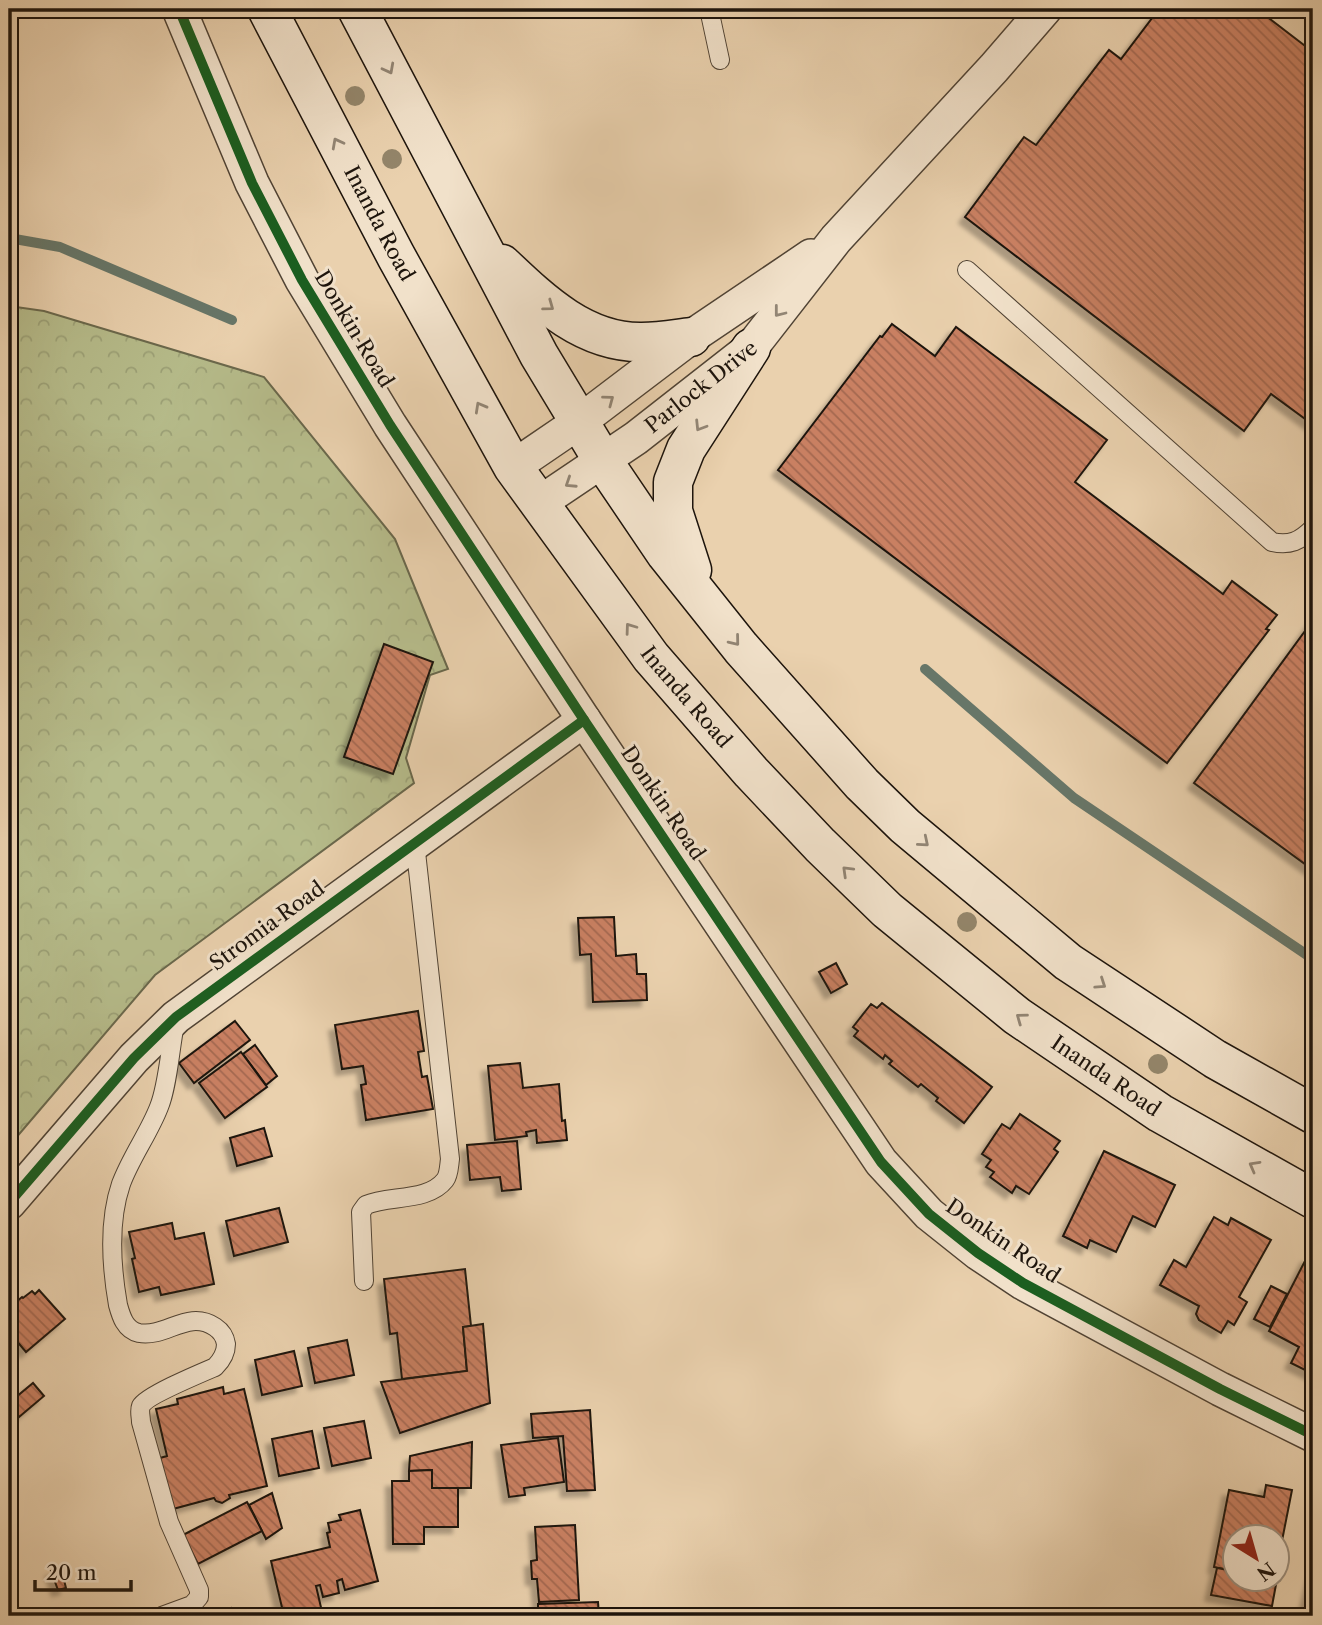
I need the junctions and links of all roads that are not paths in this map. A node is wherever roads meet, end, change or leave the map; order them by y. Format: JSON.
{"nodes":[{"id":1,"x":179,"y":9,"type":"edge"},
{"id":2,"x":267,"y":9,"type":"edge"},
{"id":3,"x":357,"y":9,"type":"edge"},
{"id":4,"x":709,"y":9,"type":"edge"},
{"id":5,"x":1045,"y":9,"type":"edge"},
{"id":6,"x":720,"y":60,"type":"dead end"},
{"id":7,"x":835,"y":239,"type":"junction"},
{"id":8,"x":480,"y":243,"type":"junction"},
{"id":9,"x":967,"y":270,"type":"dead end"},
{"id":10,"x":691,"y":337,"type":"junction"},
{"id":11,"x":751,"y":348,"type":"junction"},
{"id":12,"x":579,"y":422,"type":"junction"},
{"id":13,"x":603,"y":461,"type":"junction"},
{"id":14,"x":513,"y":467,"type":"junction"},
{"id":15,"x":538,"y":504,"type":"junction"},
{"id":16,"x":1313,"y":528,"type":"edge"},
{"id":17,"x":701,"y":599,"type":"junction"},
{"id":18,"x":584,"y":720,"type":"junction"},
{"id":19,"x":415,"y":843,"type":"junction"},
{"id":20,"x":176,"y":1017,"type":"junction"},
{"id":21,"x":1313,"y":1114,"type":"edge"},
{"id":22,"x":1313,"y":1199,"type":"edge"},
{"id":23,"x":9,"y":1203,"type":"edge"},
{"id":24,"x":364,"y":1281,"type":"dead end"},
{"id":25,"x":1313,"y":1435,"type":"edge"},
{"id":26,"x":162,"y":1616,"type":"edge"}],
"edges":[{"from":1,"to":18,"type":"street","name":"Donkin Road"},
{"from":14,"to":2,"type":"main road","name":"Inanda Road","one_way":true},
{"from":3,"to":8,"type":"main road","one_way":true},
{"from":4,"to":6,"type":"lane"},
{"from":5,"to":7,"type":"street","name":"Parlock Drive"},
{"from":7,"to":10,"type":"street","name":"Parlock Drive"},
{"from":7,"to":11,"type":"street","name":"Parlock Drive","one_way":true},
{"from":8,"to":10,"type":"main road","one_way":true},
{"from":8,"to":12,"type":"main road"},
{"from":9,"to":16,"type":"lane"},
{"from":12,"to":10,"type":"street","name":"Parlock Drive","one_way":true},
{"from":11,"to":13,"type":"street","name":"Parlock Drive"},
{"from":11,"to":17,"type":"main road","one_way":true},
{"from":12,"to":13,"type":"main road"},
{"from":12,"to":14,"type":"street","name":"Parlock Drive"},
{"from":13,"to":15,"type":"street","name":"Parlock Drive","one_way":true},
{"from":13,"to":17,"type":"main road"},
{"from":14,"to":15,"type":"main road","name":"Inanda Road"},
{"from":22,"to":15,"type":"main road","name":"Inanda Road","one_way":true},
{"from":17,"to":21,"type":"main road","one_way":true},
{"from":18,"to":19,"type":"street","name":"Stromia Road"},
{"from":18,"to":25,"type":"street","name":"Donkin Road"},
{"from":19,"to":20,"type":"street","name":"Stromia Road"},
{"from":19,"to":24,"type":"lane"},
{"from":20,"to":23,"type":"street","name":"Stromia Road"},
{"from":20,"to":26,"type":"lane"}]}
